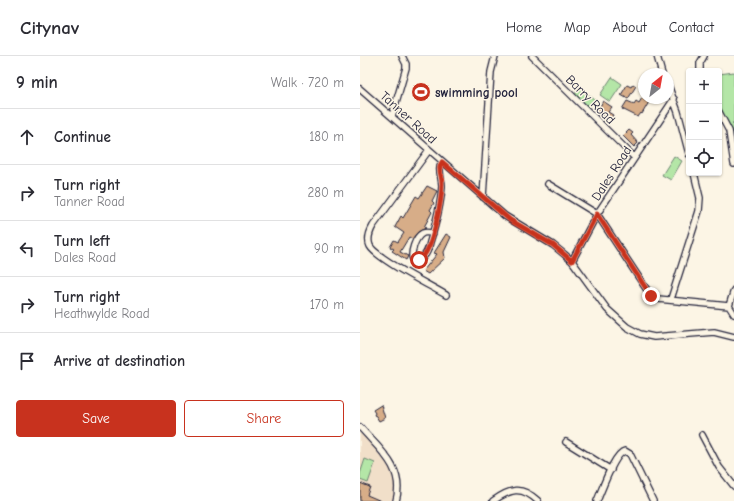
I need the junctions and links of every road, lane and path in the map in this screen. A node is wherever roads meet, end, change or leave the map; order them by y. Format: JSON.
{"nodes":[{"id":1,"x":402,"y":56,"type":"edge"},
{"id":2,"x":495,"y":56,"type":"edge"},
{"id":3,"x":532,"y":56,"type":"edge"},
{"id":4,"x":657,"y":56,"type":"edge"},
{"id":5,"x":704,"y":56,"type":"edge"},
{"id":6,"x":660,"y":68,"type":"edge"},
{"id":7,"x":700,"y":68,"type":"edge"},
{"id":8,"x":360,"y":89,"type":"edge"},
{"id":9,"x":674,"y":99,"type":"edge"},
{"id":10,"x":671,"y":104,"type":"edge"},
{"id":11,"x":392,"y":116,"type":"junction"},
{"id":12,"x":722,"y":118,"type":"edge"},
{"id":13,"x":686,"y":143,"type":"edge"},
{"id":14,"x":429,"y":150,"type":"junction"},
{"id":15,"x":634,"y":157,"type":"junction"},
{"id":16,"x":442,"y":162,"type":"junction"},
{"id":17,"x":734,"y":164,"type":"edge"},
{"id":18,"x":695,"y":176,"type":"edge"},
{"id":19,"x":548,"y":184,"type":"dead end"},
{"id":20,"x":483,"y":197,"type":"junction"},
{"id":21,"x":597,"y":214,"type":"junction"},
{"id":22,"x":433,"y":233,"type":"junction"},
{"id":23,"x":572,"y":261,"type":"junction"},
{"id":24,"x":734,"y":290,"type":"edge"},
{"id":25,"x":446,"y":295,"type":"dead end"},
{"id":26,"x":671,"y":299,"type":"junction"},
{"id":27,"x":729,"y":306,"type":"junction"},
{"id":28,"x":734,"y":314,"type":"edge"},
{"id":29,"x":734,"y":337,"type":"edge"},
{"id":30,"x":360,"y":427,"type":"edge"},
{"id":31,"x":702,"y":435,"type":"dead end"},
{"id":32,"x":566,"y":442,"type":"dead end"},
{"id":33,"x":610,"y":470,"type":"junction"},
{"id":34,"x":734,"y":486,"type":"edge"},
{"id":35,"x":396,"y":501,"type":"edge"},
{"id":36,"x":493,"y":501,"type":"edge"},
{"id":37,"x":538,"y":501,"type":"edge"},
{"id":38,"x":597,"y":501,"type":"edge"},
{"id":39,"x":654,"y":501,"type":"edge"}],
"edges":[{"from":1,"to":11,"type":"street"},
{"from":2,"to":20,"type":"street"},
{"from":3,"to":15,"type":"street","name":"Barry Road"},
{"from":4,"to":6,"type":"street"},
{"from":5,"to":7,"type":"street"},
{"from":8,"to":11,"type":"street","name":"Tanner Road"},
{"from":9,"to":13,"type":"street"},
{"from":10,"to":15,"type":"street","name":"Dales Road"},
{"from":11,"to":14,"type":"street","name":"Tanner Road"},
{"from":12,"to":17,"type":"street"},
{"from":14,"to":16,"type":"street","name":"Tanner Road"},
{"from":14,"to":25,"type":"street"},
{"from":15,"to":21,"type":"street","name":"Dales Road"},
{"from":16,"to":20,"type":"street","name":"Tanner Road"},
{"from":16,"to":22,"type":"street"},
{"from":18,"to":26,"type":"street"},
{"from":19,"to":21,"type":"street"},
{"from":20,"to":23,"type":"street","name":"Tanner Road"},
{"from":21,"to":23,"type":"street","name":"Dales Road"},
{"from":21,"to":26,"type":"street"},
{"from":22,"to":22,"type":"street"},
{"from":23,"to":29,"type":"street","name":"Tanner Road"},
{"from":24,"to":27,"type":"street"},
{"from":26,"to":27,"type":"street"},
{"from":27,"to":28,"type":"street"},
{"from":30,"to":35,"type":"street"},
{"from":31,"to":34,"type":"street"},
{"from":32,"to":33,"type":"street"},
{"from":33,"to":38,"type":"street"},
{"from":33,"to":39,"type":"street"},
{"from":36,"to":37,"type":"street"}]}
